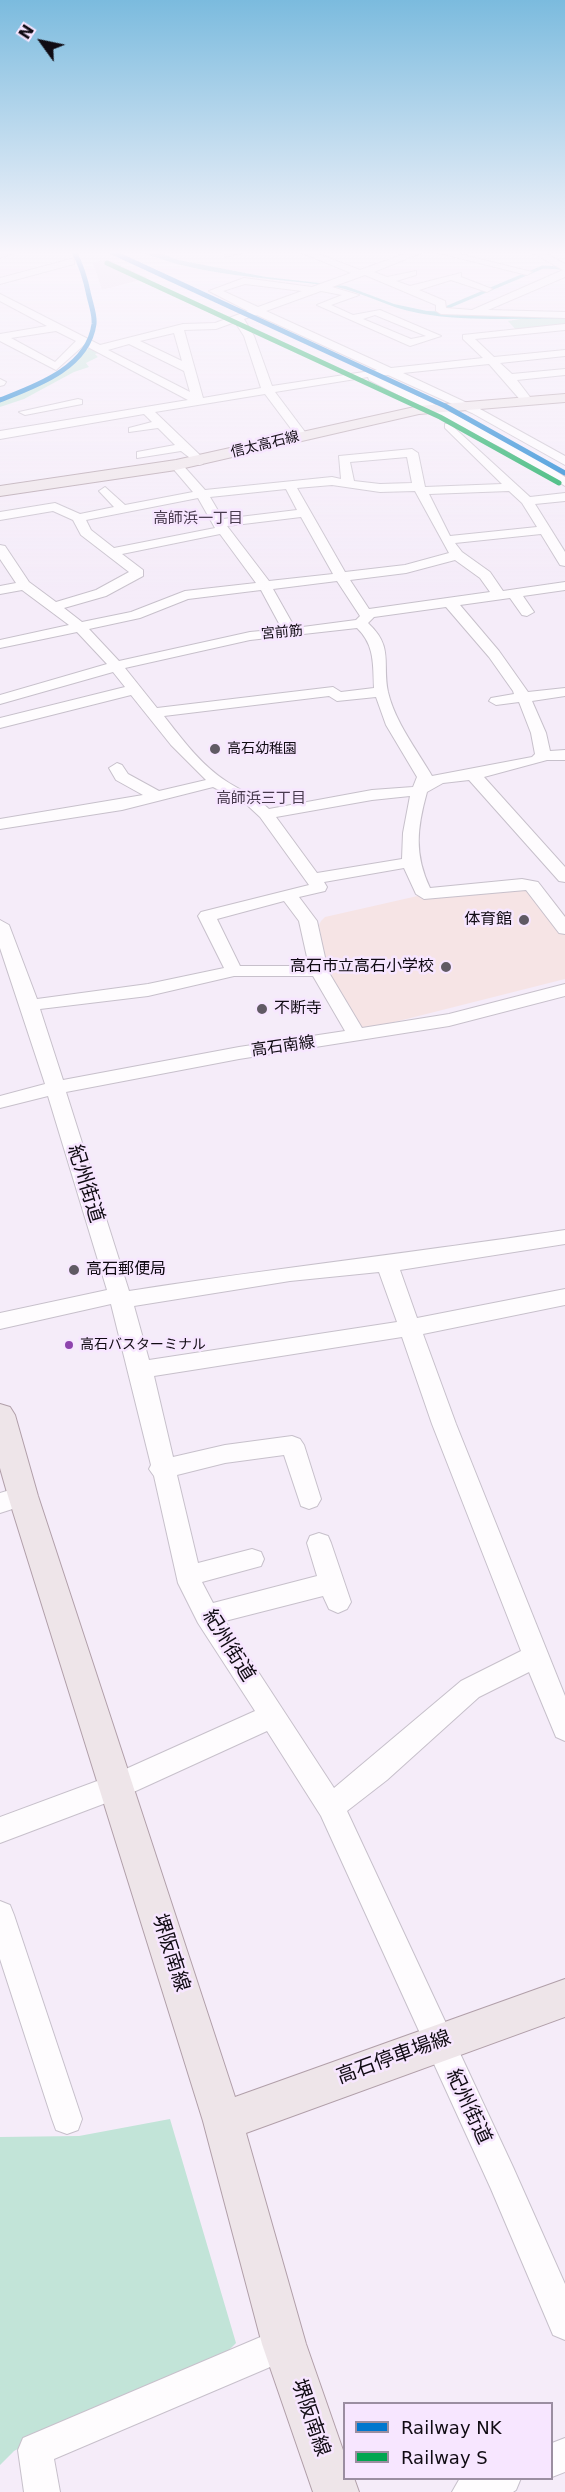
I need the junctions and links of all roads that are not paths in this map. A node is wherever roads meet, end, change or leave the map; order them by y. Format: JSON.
{"nodes":[{"id":1,"x":125,"y":368,"type":"edge"},
{"id":2,"x":135,"y":368,"type":"edge"},
{"id":3,"x":260,"y":368,"type":"edge"},
{"id":4,"x":353,"y":368,"type":"edge"},
{"id":5,"x":383,"y":368,"type":"edge"},
{"id":6,"x":425,"y":368,"type":"edge"},
{"id":7,"x":499,"y":368,"type":"edge"},
{"id":8,"x":189,"y":369,"type":"edge"},
{"id":9,"x":114,"y":372,"type":"dead end"},
{"id":10,"x":391,"y":372,"type":"junction"},
{"id":11,"x":565,"y":372,"type":"edge"},
{"id":12,"x":366,"y":374,"type":"junction"},
{"id":13,"x":509,"y":378,"type":"junction"},
{"id":14,"x":267,"y":389,"type":"junction"},
{"id":15,"x":66,"y":395,"type":"dead end"},
{"id":16,"x":565,"y":398,"type":"edge"},
{"id":17,"x":198,"y":401,"type":"junction"},
{"id":18,"x":527,"y":401,"type":"junction"},
{"id":19,"x":78,"y":402,"type":"junction"},
{"id":20,"x":465,"y":406,"type":"junction"},
{"id":21,"x":435,"y":408,"type":"junction"},
{"id":22,"x":146,"y":410,"type":"junction"},
{"id":23,"x":103,"y":418,"type":"junction"},
{"id":24,"x":161,"y":424,"type":"junction"},
{"id":25,"x":449,"y":426,"type":"dead end"},
{"id":26,"x":41,"y":428,"type":"junction"},
{"id":27,"x":132,"y":430,"type":"dead end"},
{"id":28,"x":0,"y":435,"type":"edge"},
{"id":29,"x":302,"y":436,"type":"junction"},
{"id":30,"x":186,"y":446,"type":"junction"},
{"id":31,"x":141,"y":455,"type":"dead end"},
{"id":32,"x":199,"y":461,"type":"junction"},
{"id":33,"x":565,"y":461,"type":"edge"},
{"id":34,"x":177,"y":465,"type":"junction"},
{"id":35,"x":565,"y":471,"type":"edge"},
{"id":36,"x":273,"y":473,"type":"dead end"},
{"id":37,"x":551,"y":473,"type":"junction"},
{"id":38,"x":516,"y":479,"type":"junction"},
{"id":39,"x":348,"y":482,"type":"junction"},
{"id":40,"x":565,"y":482,"type":"edge"},
{"id":41,"x":285,"y":486,"type":"junction"},
{"id":42,"x":420,"y":489,"type":"junction"},
{"id":43,"x":0,"y":491,"type":"edge"},
{"id":44,"x":105,"y":491,"type":"dead end"},
{"id":45,"x":138,"y":492,"type":"dead end"},
{"id":46,"x":202,"y":494,"type":"junction"},
{"id":47,"x":565,"y":497,"type":"edge"},
{"id":48,"x":527,"y":501,"type":"junction"},
{"id":49,"x":153,"y":504,"type":"junction"},
{"id":50,"x":123,"y":510,"type":"junction"},
{"id":51,"x":306,"y":513,"type":"junction"},
{"id":52,"x":0,"y":516,"type":"edge"},
{"id":53,"x":78,"y":518,"type":"junction"},
{"id":54,"x":222,"y":526,"type":"junction"},
{"id":55,"x":547,"y":530,"type":"junction"},
{"id":56,"x":446,"y":540,"type":"junction"},
{"id":57,"x":0,"y":549,"type":"edge"},
{"id":58,"x":114,"y":552,"type":"junction"},
{"id":59,"x":457,"y":555,"type":"junction"},
{"id":60,"x":565,"y":562,"type":"edge"},
{"id":61,"x":342,"y":578,"type":"junction"},
{"id":62,"x":24,"y":585,"type":"junction"},
{"id":63,"x":264,"y":586,"type":"junction"},
{"id":64,"x":565,"y":586,"type":"edge"},
{"id":65,"x":0,"y":590,"type":"edge"},
{"id":66,"x":507,"y":594,"type":"junction"},
{"id":67,"x":449,"y":601,"type":"junction"},
{"id":68,"x":54,"y":607,"type":"junction"},
{"id":69,"x":527,"y":612,"type":"dead end"},
{"id":70,"x":363,"y":619,"type":"junction"},
{"id":71,"x":80,"y":627,"type":"junction"},
{"id":72,"x":291,"y":633,"type":"junction"},
{"id":73,"x":0,"y":644,"type":"edge"},
{"id":74,"x":116,"y":666,"type":"junction"},
{"id":75,"x":136,"y":689,"type":"junction"},
{"id":76,"x":381,"y":692,"type":"junction"},
{"id":77,"x":565,"y":692,"type":"edge"},
{"id":78,"x":525,"y":699,"type":"junction"},
{"id":79,"x":0,"y":700,"type":"edge"},
{"id":80,"x":496,"y":701,"type":"dead end"},
{"id":81,"x":154,"y":713,"type":"junction"},
{"id":82,"x":0,"y":723,"type":"edge"},
{"id":83,"x":565,"y":755,"type":"edge"},
{"id":84,"x":543,"y":756,"type":"junction"},
{"id":85,"x":117,"y":768,"type":"dead end"},
{"id":86,"x":473,"y":775,"type":"junction"},
{"id":87,"x":216,"y":782,"type":"junction"},
{"id":88,"x":418,"y":791,"type":"junction"},
{"id":89,"x":154,"y":795,"type":"junction"},
{"id":90,"x":266,"y":814,"type":"junction"},
{"id":91,"x":0,"y":824,"type":"edge"},
{"id":92,"x":411,"y":862,"type":"junction"},
{"id":93,"x":565,"y":877,"type":"edge"},
{"id":94,"x":313,"y":879,"type":"junction"},
{"id":95,"x":288,"y":895,"type":"junction"},
{"id":96,"x":565,"y":899,"type":"edge"},
{"id":97,"x":549,"y":908,"type":"junction"},
{"id":98,"x":0,"y":925,"type":"edge"},
{"id":99,"x":565,"y":929,"type":"edge"},
{"id":100,"x":234,"y":970,"type":"junction"},
{"id":101,"x":319,"y":971,"type":"junction"},
{"id":102,"x":565,"y":990,"type":"edge"},
{"id":103,"x":30,"y":1005,"type":"junction"},
{"id":104,"x":357,"y":1036,"type":"junction"},
{"id":105,"x":56,"y":1088,"type":"junction"},
{"id":106,"x":0,"y":1102,"type":"edge"},
{"id":107,"x":565,"y":1237,"type":"edge"},
{"id":108,"x":387,"y":1264,"type":"junction"},
{"id":109,"x":565,"y":1297,"type":"edge"},
{"id":110,"x":120,"y":1298,"type":"junction"},
{"id":111,"x":0,"y":1321,"type":"edge"},
{"id":112,"x":410,"y":1328,"type":"junction"},
{"id":113,"x":141,"y":1370,"type":"junction"},
{"id":114,"x":0,"y":1415,"type":"edge"},
{"id":115,"x":161,"y":1469,"type":"junction"},
{"id":116,"x":309,"y":1499,"type":"dead end"},
{"id":117,"x":12,"y":1500,"type":"edge"},
{"id":118,"x":319,"y":1543,"type":"dead end"},
{"id":119,"x":252,"y":1559,"type":"dead end"},
{"id":120,"x":188,"y":1576,"type":"junction"},
{"id":121,"x":207,"y":1615,"type":"junction"},
{"id":122,"x":537,"y":1656,"type":"junction"},
{"id":123,"x":272,"y":1716,"type":"junction"},
{"id":124,"x":565,"y":1729,"type":"edge"},
{"id":125,"x":117,"y":1786,"type":"junction"},
{"id":126,"x":331,"y":1807,"type":"junction"},
{"id":127,"x":0,"y":1830,"type":"edge"},
{"id":128,"x":0,"y":1915,"type":"edge"},
{"id":129,"x":565,"y":1998,"type":"edge"},
{"id":130,"x":438,"y":2042,"type":"junction"},
{"id":131,"x":67,"y":2119,"type":"dead end"},
{"id":132,"x":223,"y":2121,"type":"junction"},
{"id":133,"x":565,"y":2323,"type":"edge"},
{"id":134,"x":284,"y":2344,"type":"junction"},
{"id":135,"x":499,"y":2480,"type":"edge"},
{"id":136,"x":42,"y":2492,"type":"edge"},
{"id":137,"x":336,"y":2492,"type":"edge"},
{"id":138,"x":470,"y":2492,"type":"edge"}],
"edges":[{"from":1,"to":9,"type":"street"},
{"from":2,"to":17,"type":"street"},
{"from":3,"to":14,"type":"street"},
{"from":4,"to":12,"type":"street"},
{"from":5,"to":10,"type":"street"},
{"from":6,"to":10,"type":"street"},
{"from":7,"to":13,"type":"street"},
{"from":8,"to":17,"type":"street"},
{"from":10,"to":12,"type":"street"},
{"from":10,"to":20,"type":"street"},
{"from":11,"to":13,"type":"street"},
{"from":12,"to":14,"type":"street"},
{"from":12,"to":21,"type":"street"},
{"from":13,"to":18,"type":"street"},
{"from":14,"to":17,"type":"street"},
{"from":14,"to":29,"type":"street"},
{"from":15,"to":19,"type":"street"},
{"from":16,"to":18,"type":"main road","name":"信太高石線"},
{"from":17,"to":22,"type":"street"},
{"from":18,"to":20,"type":"main road","name":"信太高石線"},
{"from":19,"to":23,"type":"street"},
{"from":19,"to":26,"type":"street"},
{"from":20,"to":21,"type":"main road","name":"信太高石線"},
{"from":20,"to":33,"type":"street"},
{"from":21,"to":29,"type":"main road","name":"信太高石線"},
{"from":21,"to":37,"type":"street"},
{"from":22,"to":23,"type":"street"},
{"from":22,"to":24,"type":"street"},
{"from":23,"to":26,"type":"street"},
{"from":24,"to":27,"type":"street"},
{"from":24,"to":30,"type":"street"},
{"from":25,"to":38,"type":"street"},
{"from":26,"to":28,"type":"street"},
{"from":29,"to":32,"type":"main road","name":"信太高石線"},
{"from":30,"to":31,"type":"street"},
{"from":30,"to":32,"type":"street"},
{"from":32,"to":34,"type":"main road","name":"信太高石線"},
{"from":34,"to":43,"type":"main road","name":"信太高石線"},
{"from":34,"to":46,"type":"street"},
{"from":35,"to":37,"type":"street"},
{"from":36,"to":41,"type":"street"},
{"from":37,"to":38,"type":"street"},
{"from":37,"to":40,"type":"street"},
{"from":38,"to":42,"type":"street"},
{"from":38,"to":48,"type":"street"},
{"from":39,"to":41,"type":"street"},
{"from":39,"to":42,"type":"street"},
{"from":39,"to":42,"type":"street"},
{"from":41,"to":46,"type":"street"},
{"from":41,"to":51,"type":"street"},
{"from":42,"to":56,"type":"street"},
{"from":44,"to":50,"type":"street"},
{"from":45,"to":49,"type":"street"},
{"from":46,"to":49,"type":"street"},
{"from":46,"to":54,"type":"street"},
{"from":47,"to":48,"type":"street"},
{"from":48,"to":55,"type":"street"},
{"from":49,"to":50,"type":"street"},
{"from":50,"to":53,"type":"street"},
{"from":51,"to":54,"type":"street"},
{"from":51,"to":61,"type":"street"},
{"from":52,"to":53,"type":"street"},
{"from":53,"to":58,"type":"street"},
{"from":54,"to":58,"type":"street"},
{"from":54,"to":63,"type":"street"},
{"from":55,"to":56,"type":"street"},
{"from":55,"to":60,"type":"street"},
{"from":56,"to":59,"type":"street"},
{"from":57,"to":62,"type":"street"},
{"from":58,"to":68,"type":"street"},
{"from":59,"to":61,"type":"street"},
{"from":59,"to":66,"type":"street"},
{"from":61,"to":63,"type":"street"},
{"from":61,"to":70,"type":"street"},
{"from":62,"to":65,"type":"street"},
{"from":62,"to":68,"type":"street"},
{"from":63,"to":71,"type":"street"},
{"from":63,"to":72,"type":"street"},
{"from":64,"to":66,"type":"street","name":"宮前筋"},
{"from":66,"to":67,"type":"street","name":"宮前筋"},
{"from":66,"to":69,"type":"street"},
{"from":67,"to":70,"type":"street","name":"宮前筋"},
{"from":67,"to":78,"type":"street"},
{"from":68,"to":71,"type":"street"},
{"from":70,"to":72,"type":"street","name":"宮前筋"},
{"from":70,"to":76,"type":"street"},
{"from":71,"to":73,"type":"street"},
{"from":71,"to":74,"type":"street"},
{"from":72,"to":74,"type":"street","name":"宮前筋"},
{"from":74,"to":75,"type":"street"},
{"from":74,"to":79,"type":"street","name":"宮前筋"},
{"from":75,"to":81,"type":"street"},
{"from":75,"to":82,"type":"street"},
{"from":76,"to":81,"type":"street"},
{"from":76,"to":88,"type":"street"},
{"from":77,"to":78,"type":"street"},
{"from":78,"to":80,"type":"street"},
{"from":78,"to":84,"type":"street"},
{"from":81,"to":87,"type":"street"},
{"from":83,"to":84,"type":"street"},
{"from":84,"to":86,"type":"street"},
{"from":85,"to":89,"type":"street"},
{"from":86,"to":88,"type":"street"},
{"from":86,"to":93,"type":"street"},
{"from":87,"to":89,"type":"street"},
{"from":87,"to":90,"type":"street"},
{"from":88,"to":90,"type":"street"},
{"from":88,"to":92,"type":"street"},
{"from":89,"to":91,"type":"street"},
{"from":90,"to":94,"type":"street"},
{"from":92,"to":94,"type":"street"},
{"from":92,"to":97,"type":"street"},
{"from":94,"to":95,"type":"street"},
{"from":95,"to":100,"type":"street"},
{"from":95,"to":101,"type":"street"},
{"from":96,"to":97,"type":"street"},
{"from":97,"to":99,"type":"street"},
{"from":98,"to":103,"type":"street","name":"紀州街道"},
{"from":100,"to":101,"type":"street"},
{"from":100,"to":103,"type":"street"},
{"from":101,"to":104,"type":"street"},
{"from":102,"to":104,"type":"street","name":"高石南線"},
{"from":103,"to":105,"type":"street","name":"紀州街道"},
{"from":104,"to":105,"type":"street","name":"高石南線"},
{"from":105,"to":106,"type":"street","name":"高石南線"},
{"from":105,"to":110,"type":"street","name":"紀州街道"},
{"from":107,"to":108,"type":"street"},
{"from":108,"to":110,"type":"street"},
{"from":108,"to":112,"type":"street"},
{"from":109,"to":112,"type":"street"},
{"from":110,"to":111,"type":"street"},
{"from":110,"to":113,"type":"street","name":"紀州街道"},
{"from":112,"to":113,"type":"street"},
{"from":112,"to":122,"type":"street"},
{"from":113,"to":115,"type":"street","name":"紀州街道"},
{"from":114,"to":117,"type":"main road","name":"堺阪南線"},
{"from":115,"to":116,"type":"street"},
{"from":115,"to":120,"type":"street","name":"紀州街道"},
{"from":117,"to":125,"type":"main road","name":"堺阪南線"},
{"from":118,"to":121,"type":"street"},
{"from":119,"to":120,"type":"street"},
{"from":120,"to":121,"type":"street","name":"紀州街道"},
{"from":121,"to":123,"type":"street","name":"紀州街道"},
{"from":122,"to":124,"type":"street"},
{"from":122,"to":126,"type":"street"},
{"from":123,"to":125,"type":"street"},
{"from":123,"to":126,"type":"street","name":"紀州街道"},
{"from":125,"to":127,"type":"street"},
{"from":125,"to":132,"type":"main road","name":"堺阪南線"},
{"from":126,"to":130,"type":"street","name":"紀州街道"},
{"from":128,"to":131,"type":"street"},
{"from":129,"to":130,"type":"main road","name":"高石停車場線"},
{"from":130,"to":132,"type":"main road","name":"高石停車場線"},
{"from":130,"to":133,"type":"street","name":"紀州街道"},
{"from":132,"to":134,"type":"main road","name":"堺阪南線"},
{"from":134,"to":136,"type":"street"},
{"from":134,"to":137,"type":"main road","name":"堺阪南線"},
{"from":135,"to":138,"type":"street"}]}
